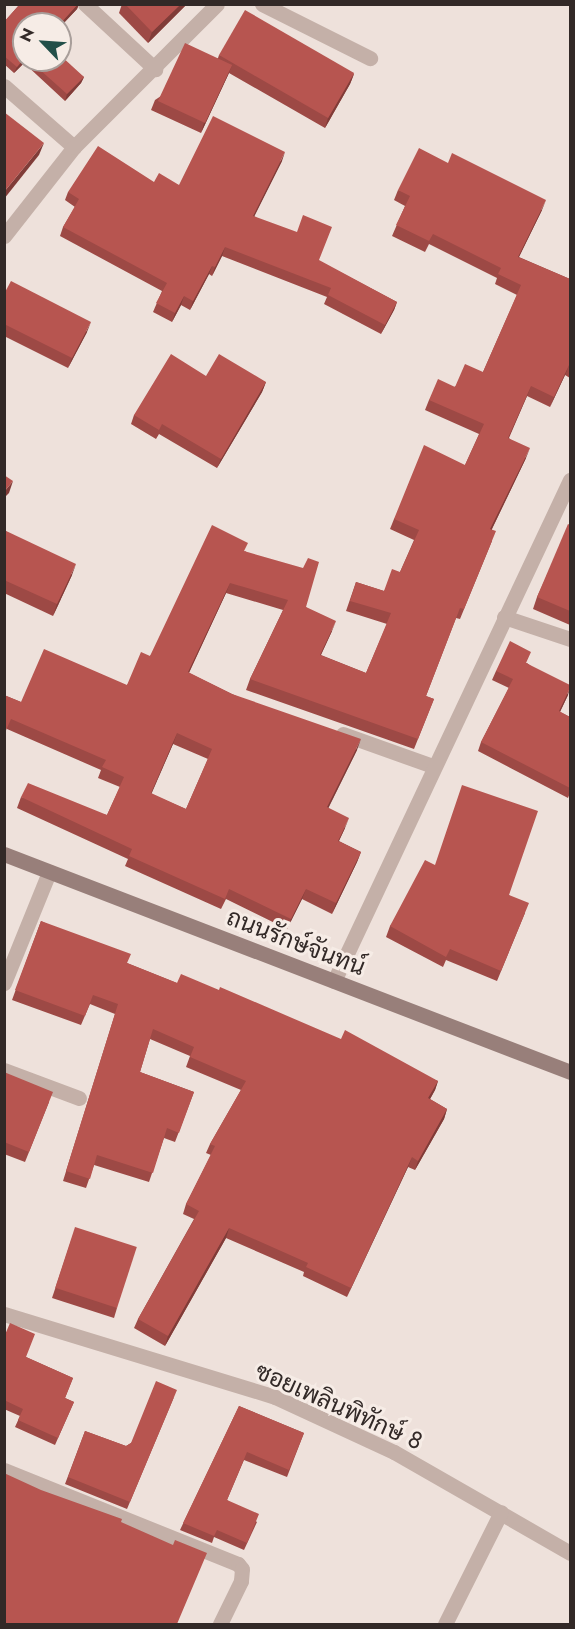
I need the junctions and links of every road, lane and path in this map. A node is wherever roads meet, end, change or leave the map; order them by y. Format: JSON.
{"nodes":[{"id":1,"x":85,"y":4,"type":"edge"},
{"id":2,"x":218,"y":4,"type":"edge"},
{"id":3,"x":262,"y":4,"type":"edge"},
{"id":4,"x":370,"y":58,"type":"dead end"},
{"id":5,"x":155,"y":69,"type":"junction"},
{"id":6,"x":4,"y":86,"type":"edge"},
{"id":7,"x":74,"y":147,"type":"junction"},
{"id":8,"x":4,"y":236,"type":"edge"},
{"id":9,"x":570,"y":480,"type":"edge"},
{"id":10,"x":504,"y":618,"type":"junction"},
{"id":11,"x":570,"y":639,"type":"edge"},
{"id":12,"x":333,"y":730,"type":"edge"},
{"id":13,"x":433,"y":766,"type":"junction"},
{"id":14,"x":4,"y":854,"type":"edge"},
{"id":15,"x":49,"y":872,"type":"junction"},
{"id":16,"x":334,"y":981,"type":"junction"},
{"id":17,"x":4,"y":983,"type":"edge"},
{"id":18,"x":4,"y":1070,"type":"edge"},
{"id":19,"x":570,"y":1072,"type":"edge"},
{"id":20,"x":79,"y":1098,"type":"dead end"},
{"id":21,"x":4,"y":1314,"type":"edge"},
{"id":22,"x":4,"y":1470,"type":"edge"},
{"id":23,"x":501,"y":1512,"type":"junction"},
{"id":24,"x":570,"y":1553,"type":"edge"},
{"id":25,"x":220,"y":1624,"type":"edge"},
{"id":26,"x":445,"y":1624,"type":"edge"}],
"edges":[{"from":1,"to":5,"type":"street"},
{"from":2,"to":5,"type":"street"},
{"from":3,"to":4,"type":"street"},
{"from":5,"to":7,"type":"street"},
{"from":6,"to":7,"type":"street"},
{"from":7,"to":8,"type":"street"},
{"from":9,"to":10,"type":"street"},
{"from":10,"to":11,"type":"street"},
{"from":10,"to":13,"type":"street"},
{"from":12,"to":13,"type":"street"},
{"from":13,"to":16,"type":"street"},
{"from":14,"to":15,"type":"main road","name":"ถนนรักษ์จันทน์"},
{"from":15,"to":16,"type":"main road","name":"ถนนรักษ์จันทน์"},
{"from":15,"to":17,"type":"street"},
{"from":16,"to":19,"type":"main road","name":"ถนนรักษ์จันทน์"},
{"from":18,"to":20,"type":"street"},
{"from":21,"to":23,"type":"street","name":"ซอยเพลินพิทักษ์ 8"},
{"from":22,"to":25,"type":"street"},
{"from":23,"to":24,"type":"street","name":"ซอยเพลินพิทักษ์ 8"},
{"from":23,"to":26,"type":"street"}]}
